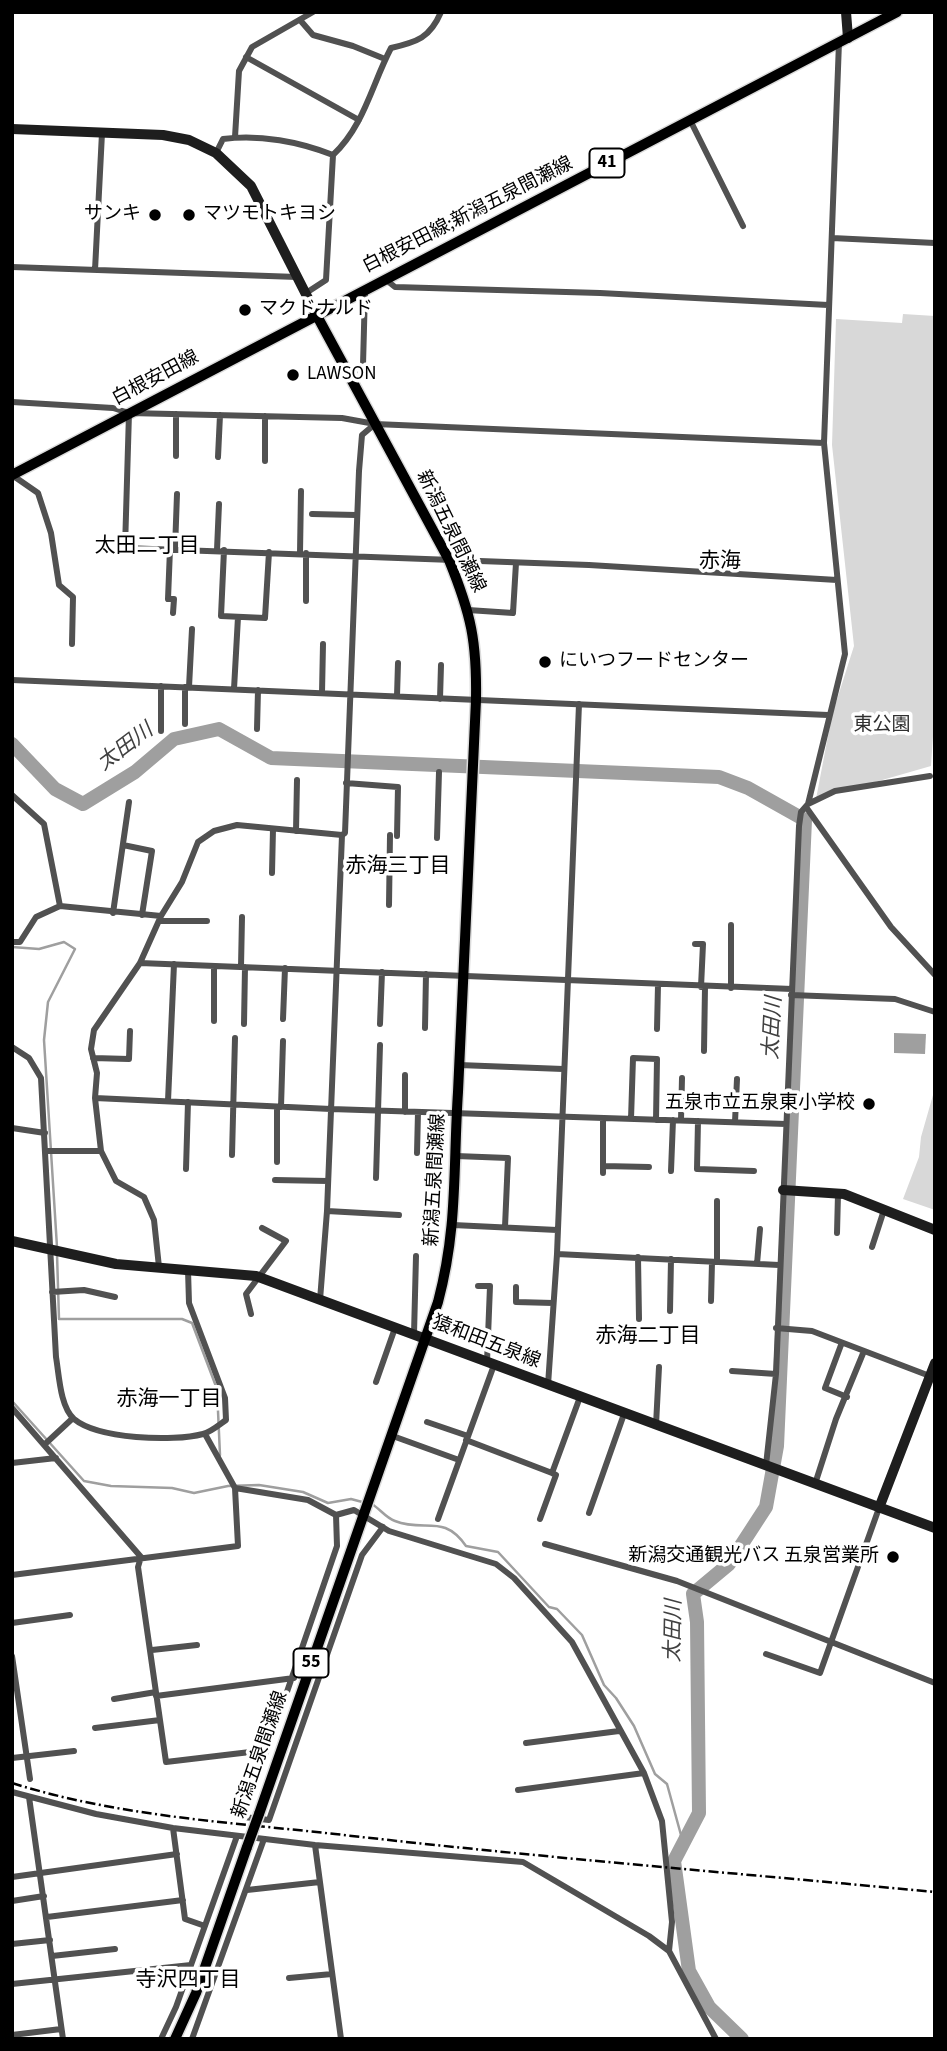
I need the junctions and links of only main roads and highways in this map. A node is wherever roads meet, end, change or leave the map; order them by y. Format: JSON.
{"nodes":[{"id":1,"x":846,"y":12,"type":"edge"},
{"id":2,"x":897,"y":12,"type":"edge"},
{"id":3,"x":844,"y":40,"type":"junction"},
{"id":4,"x":12,"y":129,"type":"edge"},
{"id":5,"x":316,"y":314,"type":"junction"},
{"id":6,"x":12,"y":475,"type":"edge"},
{"id":7,"x":787,"y":1191,"type":"road end"},
{"id":8,"x":935,"y":1230,"type":"edge"},
{"id":9,"x":12,"y":1241,"type":"edge"},
{"id":10,"x":419,"y":1336,"type":"junction"},
{"id":11,"x":935,"y":1363,"type":"edge"},
{"id":12,"x":933,"y":1376,"type":"edge"},
{"id":13,"x":879,"y":1508,"type":"junction"},
{"id":14,"x":935,"y":1528,"type":"edge"},
{"id":15,"x":175,"y":2039,"type":"edge"}],
"edges":[{"from":1,"to":3,"type":"main road"},
{"from":2,"to":3,"type":"main road","name":"白根安田線;新潟五泉間瀬線","number":"41"},
{"from":3,"to":5,"type":"main road","name":"白根安田線;新潟五泉間瀬線","number":"41"},
{"from":4,"to":5,"type":"main road"},
{"from":5,"to":6,"type":"main road","name":"白根安田線","number":"41"},
{"from":5,"to":10,"type":"main road","name":"新潟五泉間瀬線","number":"55"},
{"from":7,"to":8,"type":"main road"},
{"from":9,"to":10,"type":"main road","name":"猿和田五泉線"},
{"from":10,"to":13,"type":"main road","name":"猿和田五泉線"},
{"from":10,"to":15,"type":"main road","name":"新潟五泉間瀬線","number":"55","bridge":true},
{"from":11,"to":12,"type":"main road"},
{"from":12,"to":13,"type":"main road"},
{"from":13,"to":14,"type":"main road","name":"猿和田五泉線"}]}
